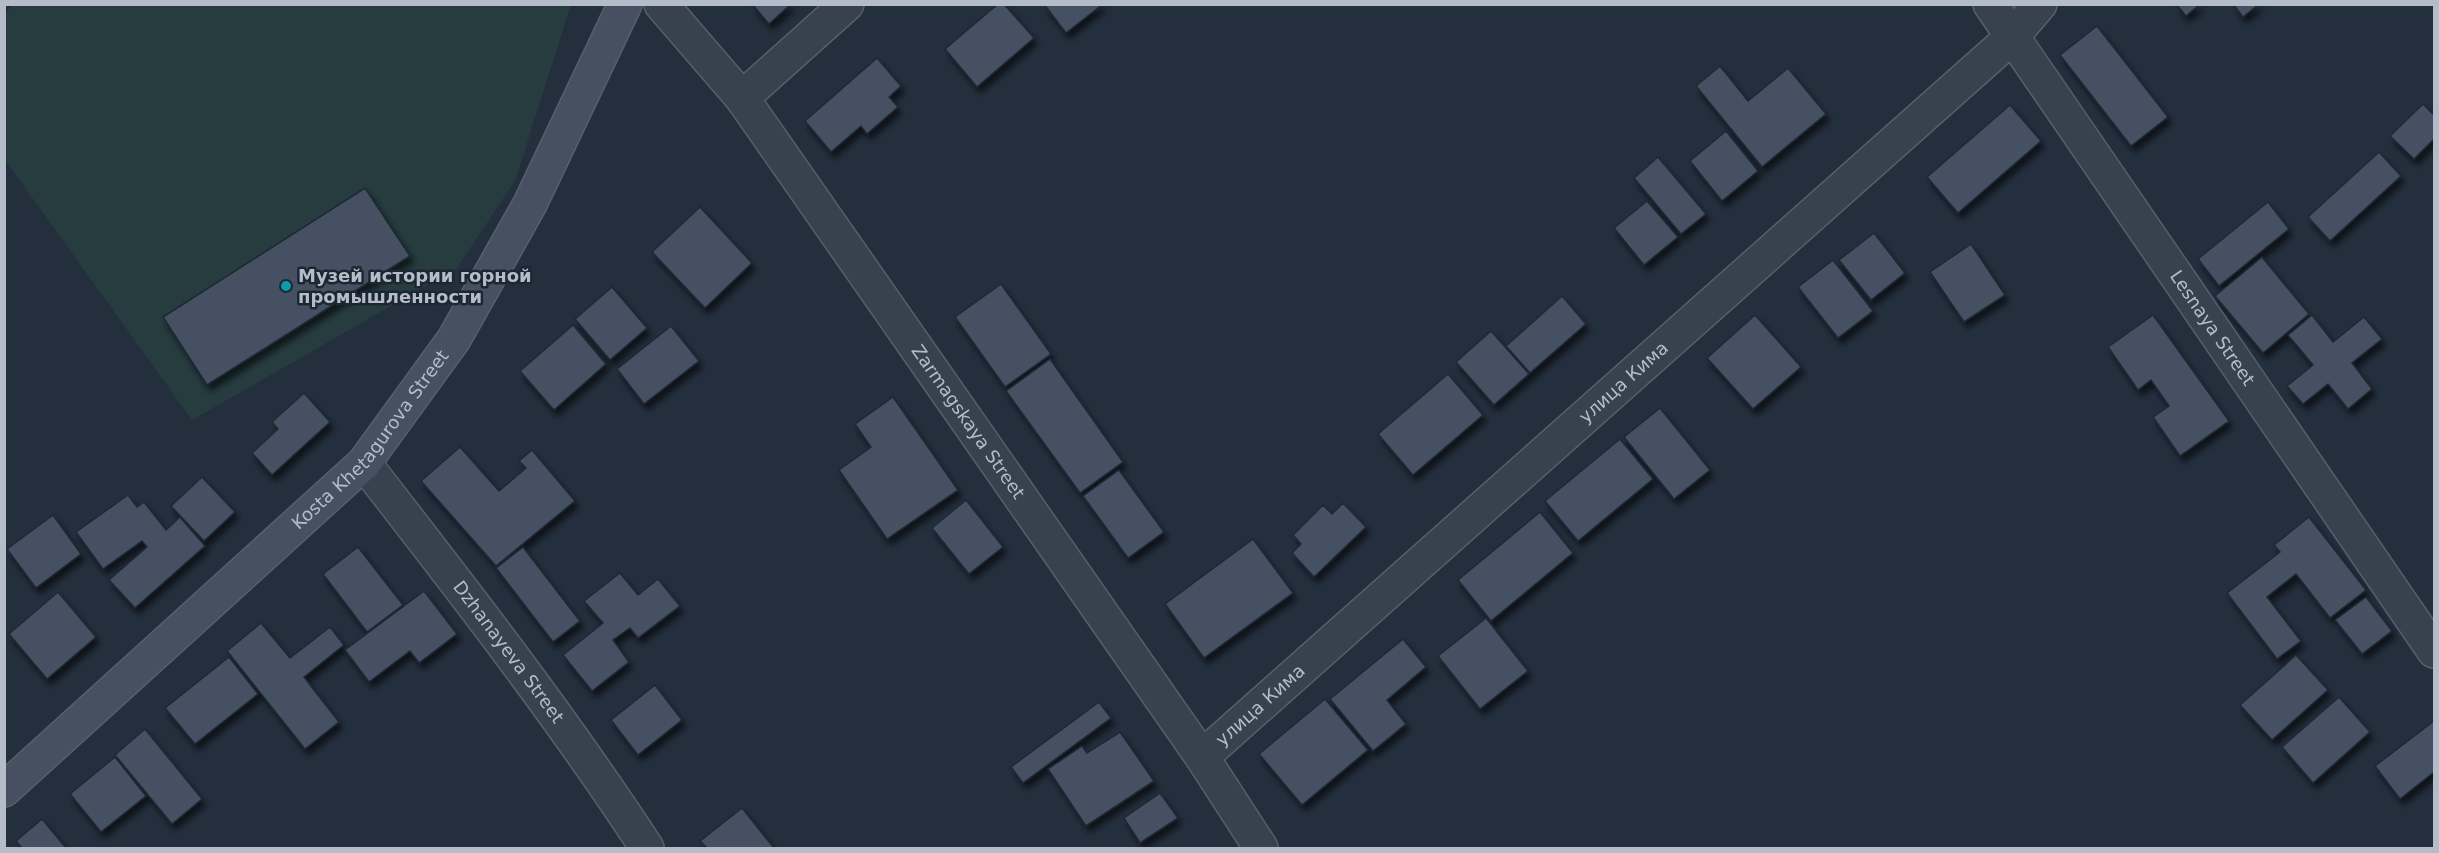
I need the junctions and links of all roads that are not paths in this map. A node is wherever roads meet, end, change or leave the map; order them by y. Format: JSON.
{"nodes":[{"id":1,"x":626,"y":4,"type":"edge"},
{"id":2,"x":661,"y":4,"type":"edge"},
{"id":3,"x":847,"y":4,"type":"edge"},
{"id":4,"x":1990,"y":4,"type":"edge"},
{"id":5,"x":2040,"y":4,"type":"edge"},
{"id":6,"x":2011,"y":38,"type":"junction"},
{"id":7,"x":742,"y":98,"type":"junction"},
{"id":8,"x":364,"y":463,"type":"junction"},
{"id":9,"x":2434,"y":651,"type":"edge"},
{"id":10,"x":1202,"y":757,"type":"junction"},
{"id":11,"x":4,"y":790,"type":"edge"},
{"id":12,"x":647,"y":849,"type":"edge"},
{"id":13,"x":1261,"y":849,"type":"edge"}],
"edges":[{"from":1,"to":8,"type":"main road","name":"Kosta Khetagurova Street"},
{"from":2,"to":7,"type":"street","name":"Zarmagskaya Street"},
{"from":3,"to":7,"type":"street"},
{"from":4,"to":6,"type":"street","name":"Lesnaya Street"},
{"from":5,"to":6,"type":"street","name":"улица Кима"},
{"from":6,"to":9,"type":"street","name":"Lesnaya Street"},
{"from":6,"to":10,"type":"street","name":"улица Кима"},
{"from":7,"to":10,"type":"street","name":"Zarmagskaya Street"},
{"from":8,"to":11,"type":"main road","name":"Kosta Khetagurova Street"},
{"from":8,"to":12,"type":"street","name":"Dzhanayeva Street"},
{"from":10,"to":13,"type":"street","name":"Zarmagskaya Street"}]}
